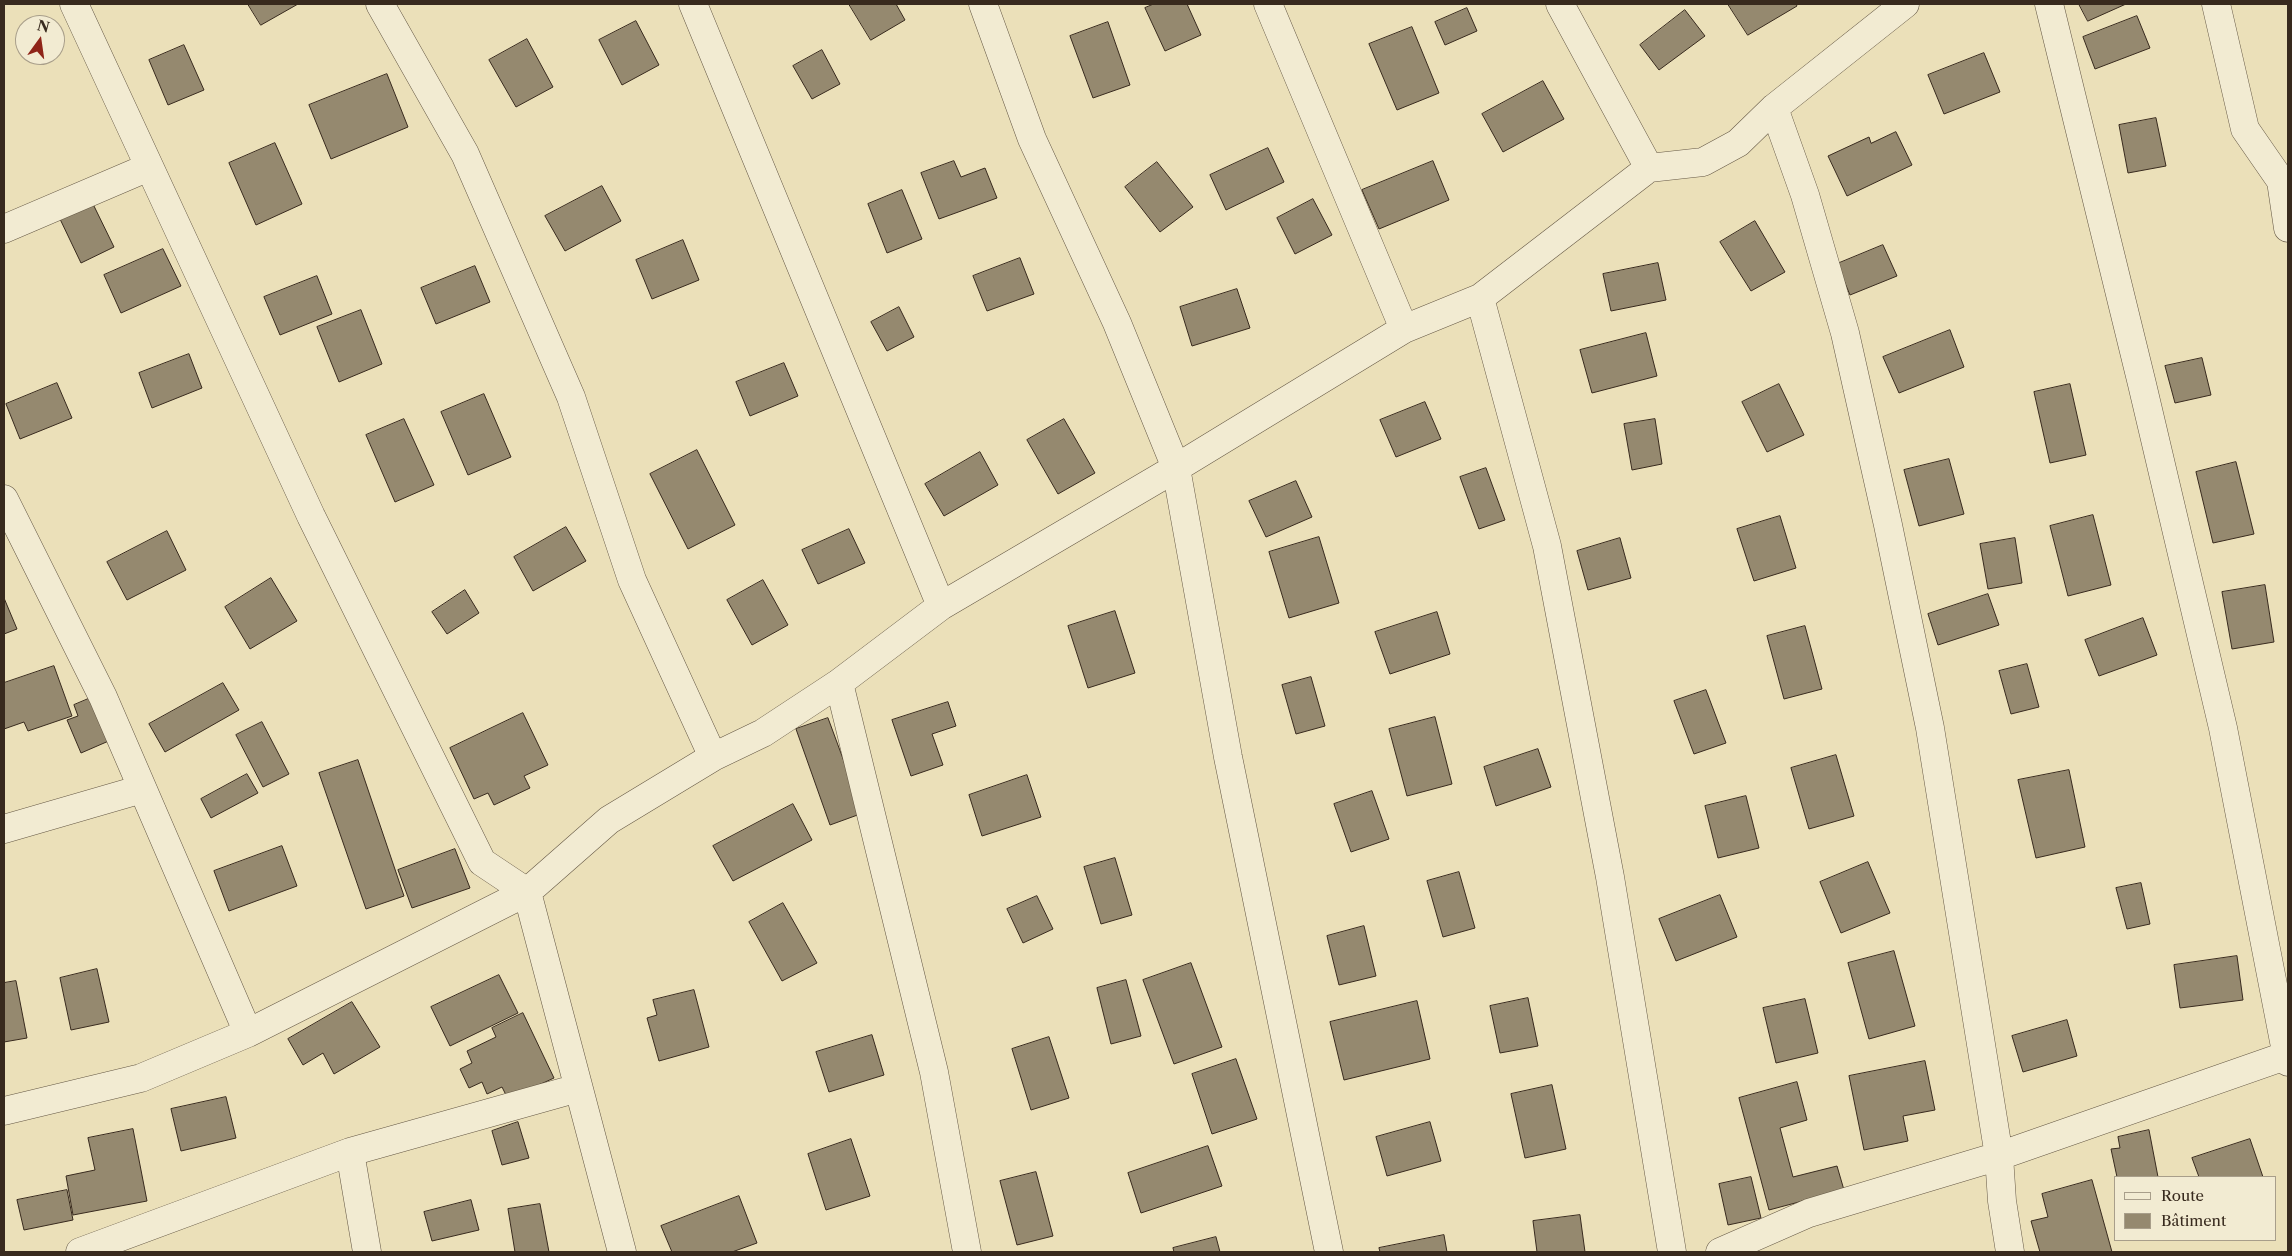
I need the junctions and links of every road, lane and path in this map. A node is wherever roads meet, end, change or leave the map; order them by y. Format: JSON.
{"nodes":[{"id":1,"x":74,"y":4,"type":"edge"},
{"id":2,"x":380,"y":4,"type":"edge"},
{"id":3,"x":693,"y":4,"type":"edge"},
{"id":4,"x":983,"y":4,"type":"edge"},
{"id":5,"x":1268,"y":4,"type":"edge"},
{"id":6,"x":1560,"y":4,"type":"edge"},
{"id":7,"x":1906,"y":4,"type":"edge"},
{"id":8,"x":2049,"y":4,"type":"edge"},
{"id":9,"x":2216,"y":4,"type":"edge"},
{"id":10,"x":1774,"y":108,"type":"junction"},
{"id":11,"x":149,"y":167,"type":"junction"},
{"id":12,"x":1648,"y":168,"type":"junction"},
{"id":13,"x":2285,"y":180,"type":"edge"},
{"id":14,"x":2288,"y":228,"type":"edge"},
{"id":15,"x":4,"y":229,"type":"edge"},
{"id":16,"x":1480,"y":298,"type":"junction"},
{"id":17,"x":1404,"y":329,"type":"junction"},
{"id":18,"x":1176,"y":468,"type":"junction"},
{"id":19,"x":4,"y":499,"type":"edge"},
{"id":20,"x":11,"y":528,"type":"edge"},
{"id":21,"x":941,"y":606,"type":"junction"},
{"id":22,"x":839,"y":683,"type":"junction"},
{"id":23,"x":713,"y":757,"type":"junction"},
{"id":24,"x":142,"y":789,"type":"junction"},
{"id":25,"x":4,"y":829,"type":"edge"},
{"id":26,"x":527,"y":892,"type":"junction"},
{"id":27,"x":248,"y":1032,"type":"junction"},
{"id":28,"x":2288,"y":1058,"type":"edge"},
{"id":29,"x":578,"y":1088,"type":"junction"},
{"id":30,"x":4,"y":1111,"type":"edge"},
{"id":31,"x":350,"y":1152,"type":"junction"},
{"id":32,"x":1999,"y":1156,"type":"junction"},
{"id":33,"x":80,"y":1252,"type":"edge"},
{"id":34,"x":367,"y":1252,"type":"edge"},
{"id":35,"x":622,"y":1252,"type":"edge"},
{"id":36,"x":967,"y":1252,"type":"edge"},
{"id":37,"x":1329,"y":1252,"type":"edge"},
{"id":38,"x":1672,"y":1252,"type":"edge"},
{"id":39,"x":1720,"y":1252,"type":"edge"},
{"id":40,"x":2010,"y":1252,"type":"edge"}],
"edges":[{"from":1,"to":11,"type":"street"},
{"from":2,"to":23,"type":"street"},
{"from":3,"to":21,"type":"street"},
{"from":4,"to":18,"type":"street"},
{"from":5,"to":17,"type":"street"},
{"from":6,"to":12,"type":"street"},
{"from":7,"to":10,"type":"street"},
{"from":8,"to":28,"type":"street"},
{"from":9,"to":13,"type":"street"},
{"from":10,"to":12,"type":"street"},
{"from":10,"to":32,"type":"street"},
{"from":11,"to":15,"type":"street"},
{"from":11,"to":26,"type":"street"},
{"from":12,"to":16,"type":"street"},
{"from":13,"to":14,"type":"street"},
{"from":16,"to":17,"type":"street"},
{"from":16,"to":38,"type":"street"},
{"from":17,"to":18,"type":"street"},
{"from":18,"to":21,"type":"street"},
{"from":18,"to":37,"type":"street"},
{"from":19,"to":20,"type":"street"},
{"from":20,"to":24,"type":"street"},
{"from":21,"to":22,"type":"street"},
{"from":22,"to":23,"type":"street"},
{"from":22,"to":36,"type":"street"},
{"from":23,"to":26,"type":"street"},
{"from":24,"to":25,"type":"street"},
{"from":24,"to":27,"type":"street"},
{"from":26,"to":27,"type":"street"},
{"from":26,"to":29,"type":"street"},
{"from":27,"to":30,"type":"street"},
{"from":28,"to":32,"type":"street"},
{"from":29,"to":31,"type":"street"},
{"from":29,"to":35,"type":"street"},
{"from":31,"to":33,"type":"street"},
{"from":31,"to":34,"type":"street"},
{"from":32,"to":39,"type":"street"},
{"from":32,"to":40,"type":"street"}]}
